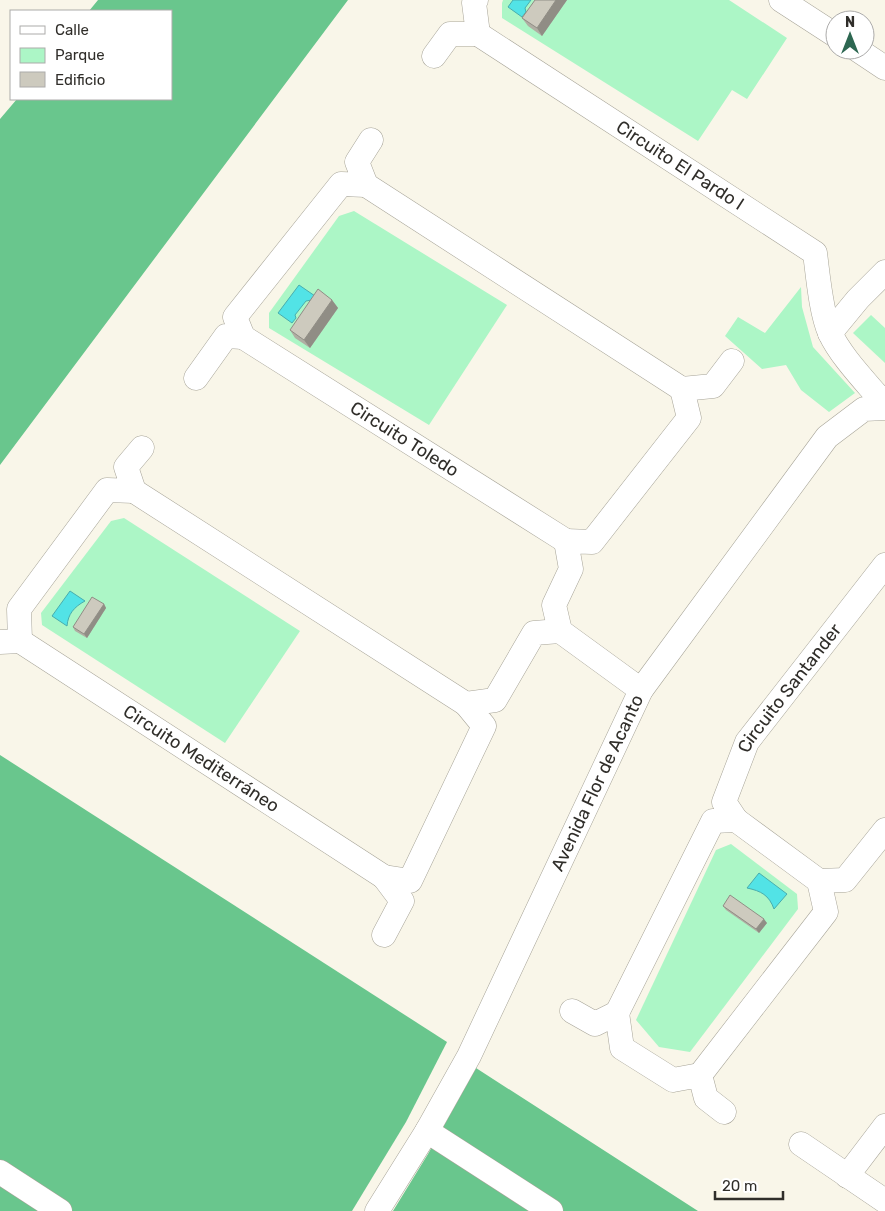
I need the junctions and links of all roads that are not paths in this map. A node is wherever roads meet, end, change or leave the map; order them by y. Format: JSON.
{"nodes":[{"id":1,"x":476,"y":0,"type":"edge"},
{"id":2,"x":781,"y":0,"type":"edge"},
{"id":3,"x":825,"y":29,"type":"edge"},
{"id":4,"x":478,"y":34,"type":"junction"},
{"id":5,"x":434,"y":56,"type":"dead end"},
{"id":6,"x":873,"y":60,"type":"edge"},
{"id":7,"x":885,"y":68,"type":"edge"},
{"id":8,"x":371,"y":140,"type":"dead end"},
{"id":9,"x":366,"y":185,"type":"junction"},
{"id":10,"x":885,"y":272,"type":"edge"},
{"id":11,"x":830,"y":333,"type":"junction"},
{"id":12,"x":243,"y":337,"type":"junction"},
{"id":13,"x":732,"y":361,"type":"dead end"},
{"id":14,"x":196,"y":378,"type":"dead end"},
{"id":15,"x":682,"y":389,"type":"junction"},
{"id":16,"x":885,"y":407,"type":"edge"},
{"id":17,"x":142,"y":448,"type":"dead end"},
{"id":18,"x":134,"y":491,"type":"junction"},
{"id":19,"x":566,"y":541,"type":"junction"},
{"id":20,"x":885,"y":565,"type":"edge"},
{"id":21,"x":560,"y":631,"type":"junction"},
{"id":22,"x":10,"y":642,"type":"edge"},
{"id":23,"x":641,"y":690,"type":"junction"},
{"id":24,"x":466,"y":704,"type":"junction"},
{"id":25,"x":736,"y":820,"type":"junction"},
{"id":26,"x":885,"y":830,"type":"edge"},
{"id":27,"x":384,"y":877,"type":"junction"},
{"id":28,"x":818,"y":881,"type":"junction"},
{"id":29,"x":384,"y":935,"type":"dead end"},
{"id":30,"x":572,"y":1011,"type":"dead end"},
{"id":31,"x":617,"y":1013,"type":"junction"},
{"id":32,"x":700,"y":1076,"type":"junction"},
{"id":33,"x":724,"y":1112,"type":"dead end"},
{"id":34,"x":885,"y":1126,"type":"edge"},
{"id":35,"x":427,"y":1131,"type":"junction"},
{"id":36,"x":801,"y":1144,"type":"dead end"},
{"id":37,"x":0,"y":1172,"type":"edge"},
{"id":38,"x":847,"y":1176,"type":"junction"},
{"id":39,"x":885,"y":1201,"type":"edge"},
{"id":40,"x":60,"y":1211,"type":"edge"},
{"id":41,"x":377,"y":1211,"type":"edge"},
{"id":42,"x":551,"y":1211,"type":"edge"}],
"edges":[{"from":1,"to":4,"type":"street"},
{"from":2,"to":3,"type":"street"},
{"from":4,"to":5,"type":"street"},
{"from":4,"to":11,"type":"street","name":"Circuito El Pardo I"},
{"from":6,"to":7,"type":"street"},
{"from":8,"to":9,"type":"street"},
{"from":9,"to":12,"type":"street"},
{"from":9,"to":15,"type":"street"},
{"from":10,"to":11,"type":"street"},
{"from":11,"to":16,"type":"street","name":"Circuito El Pardo I"},
{"from":12,"to":14,"type":"street"},
{"from":12,"to":19,"type":"street","name":"Circuito Toledo"},
{"from":13,"to":15,"type":"street"},
{"from":15,"to":19,"type":"street"},
{"from":16,"to":23,"type":"street","name":"Avenida Flor de Acanto"},
{"from":17,"to":18,"type":"street"},
{"from":18,"to":22,"type":"street","name":"Circuito Mediterráneo"},
{"from":18,"to":24,"type":"street","name":"Circuito Mediterráneo"},
{"from":19,"to":21,"type":"street"},
{"from":20,"to":25,"type":"street","name":"Circuito Santander"},
{"from":21,"to":23,"type":"street"},
{"from":21,"to":24,"type":"street"},
{"from":22,"to":27,"type":"street","name":"Circuito Mediterráneo"},
{"from":23,"to":35,"type":"street","name":"Avenida Flor de Acanto"},
{"from":24,"to":27,"type":"street","name":"Circuito Mediterráneo"},
{"from":25,"to":28,"type":"street","name":"Circuito Santander"},
{"from":25,"to":31,"type":"street"},
{"from":26,"to":28,"type":"street"},
{"from":27,"to":29,"type":"street","name":"Circuito Mediterráneo"},
{"from":28,"to":32,"type":"street"},
{"from":30,"to":31,"type":"street"},
{"from":31,"to":32,"type":"street"},
{"from":32,"to":33,"type":"street"},
{"from":34,"to":38,"type":"street"},
{"from":35,"to":41,"type":"street","name":"Avenida Flor de Acanto"},
{"from":35,"to":42,"type":"street"},
{"from":36,"to":38,"type":"street"},
{"from":37,"to":40,"type":"street"},
{"from":38,"to":39,"type":"street"}]}
